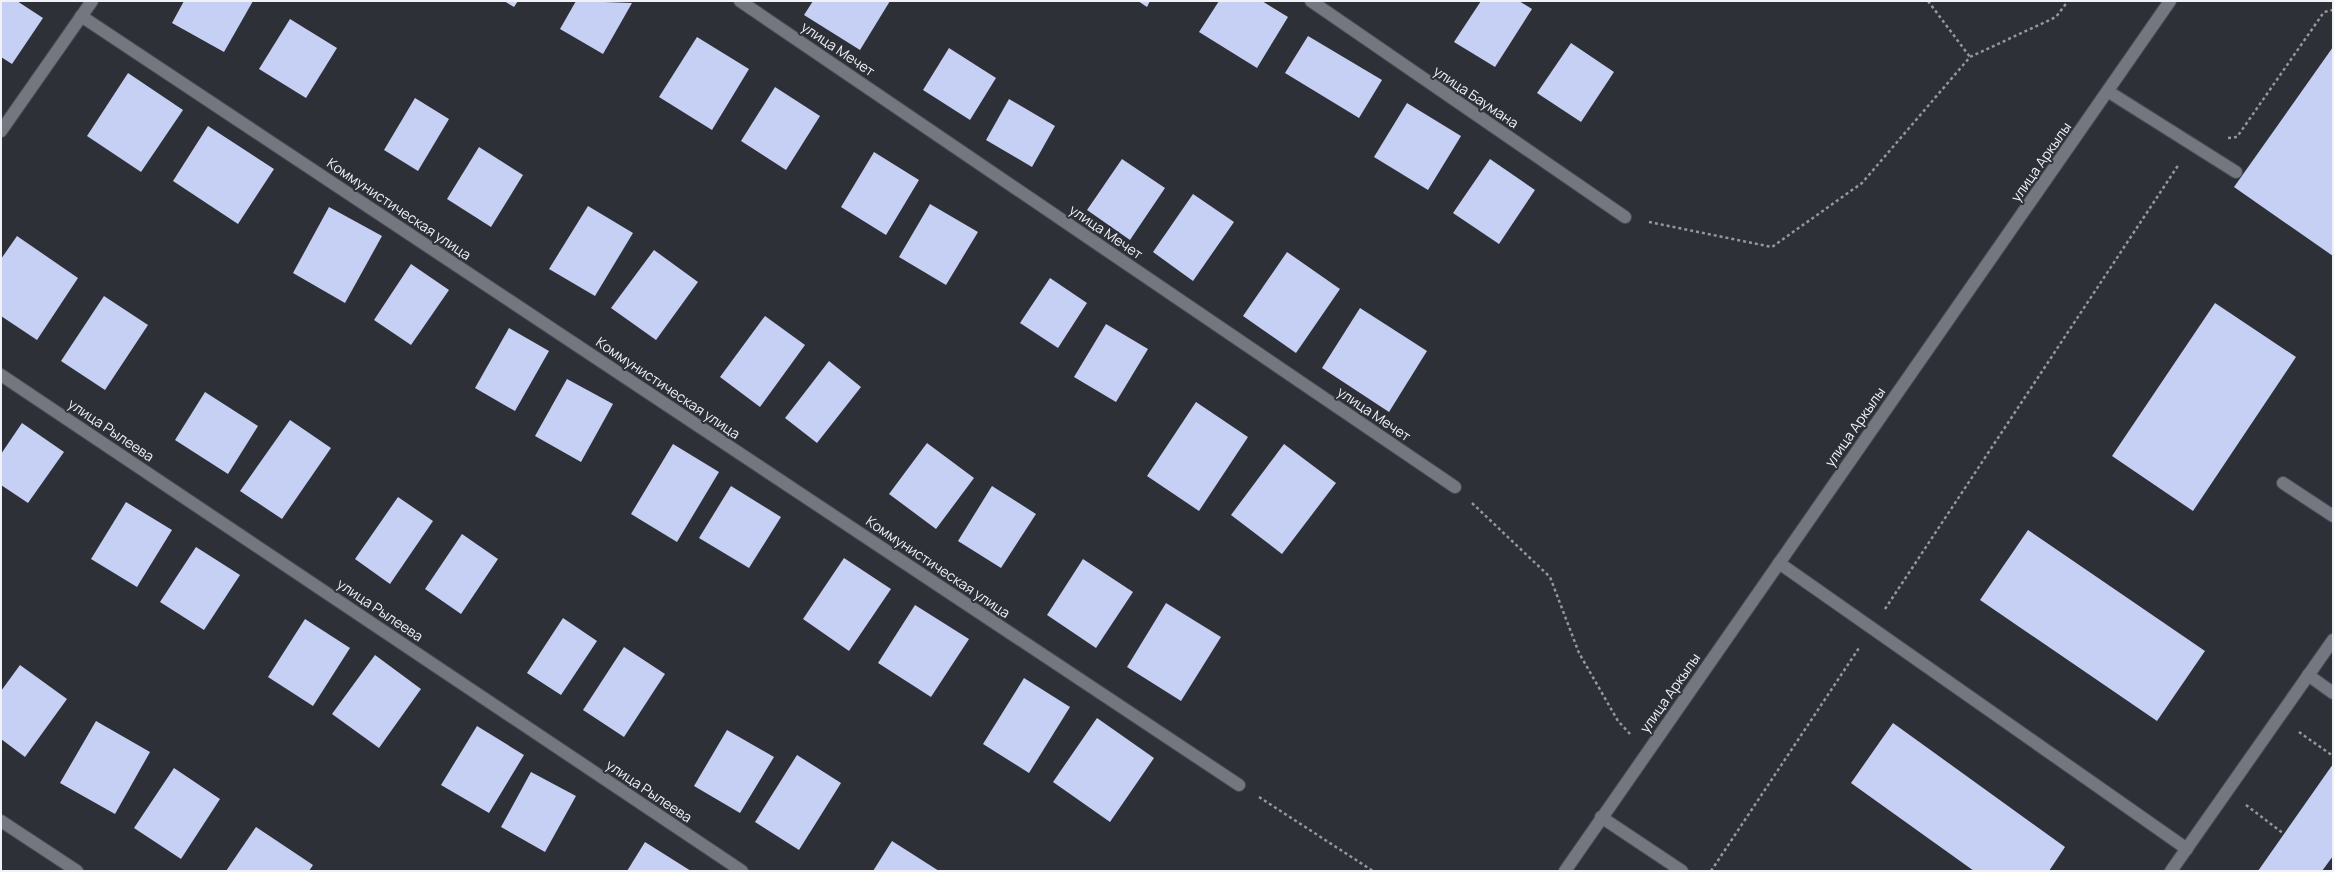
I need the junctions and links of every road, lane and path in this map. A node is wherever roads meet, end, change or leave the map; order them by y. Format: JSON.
{"nodes":[{"id":1,"x":92,"y":1,"type":"edge"},
{"id":2,"x":740,"y":1,"type":"edge"},
{"id":3,"x":1311,"y":1,"type":"edge"},
{"id":4,"x":1928,"y":1,"type":"edge"},
{"id":5,"x":2068,"y":1,"type":"edge"},
{"id":6,"x":2170,"y":1,"type":"edge"},
{"id":7,"x":2333,"y":10,"type":"edge"},
{"id":8,"x":81,"y":16,"type":"junction"},
{"id":9,"x":1970,"y":58,"type":"junction"},
{"id":10,"x":2109,"y":92,"type":"junction"},
{"id":11,"x":1,"y":131,"type":"edge"},
{"id":12,"x":2192,"y":143,"type":"junction"},
{"id":13,"x":2236,"y":172,"type":"dead end"},
{"id":14,"x":1625,"y":217,"type":"joint"},
{"id":15,"x":1,"y":375,"type":"edge"},
{"id":16,"x":2283,"y":483,"type":"dead end"},
{"id":17,"x":1455,"y":487,"type":"joint"},
{"id":18,"x":2333,"y":516,"type":"edge"},
{"id":19,"x":1779,"y":563,"type":"junction"},
{"id":20,"x":1872,"y":629,"type":"junction"},
{"id":21,"x":2333,"y":640,"type":"edge"},
{"id":22,"x":2308,"y":676,"type":"junction"},
{"id":23,"x":2333,"y":693,"type":"edge"},
{"id":24,"x":2278,"y":718,"type":"junction"},
{"id":25,"x":1647,"y":751,"type":"junction"},
{"id":26,"x":2333,"y":756,"type":"edge"},
{"id":27,"x":1239,"y":784,"type":"joint"},
{"id":28,"x":2227,"y":791,"type":"junction"},
{"id":29,"x":1601,"y":817,"type":"junction"},
{"id":30,"x":2,"y":825,"type":"edge"},
{"id":31,"x":2284,"y":834,"type":"dead end"},
{"id":32,"x":2187,"y":849,"type":"junction"},
{"id":33,"x":77,"y":871,"type":"edge"},
{"id":34,"x":742,"y":871,"type":"edge"},
{"id":35,"x":1373,"y":871,"type":"edge"},
{"id":36,"x":1565,"y":871,"type":"edge"},
{"id":37,"x":1682,"y":871,"type":"edge"},
{"id":38,"x":1711,"y":871,"type":"edge"},
{"id":39,"x":2171,"y":871,"type":"edge"}],
"edges":[{"from":1,"to":8,"type":"street"},
{"from":2,"to":17,"type":"street","name":"улица Мечет"},
{"from":3,"to":14,"type":"street","name":"улица Баумана"},
{"from":4,"to":9,"type":"path"},
{"from":5,"to":9,"type":"path"},
{"from":6,"to":10,"type":"street","name":"улица Аркылы"},
{"from":7,"to":12,"type":"path"},
{"from":8,"to":11,"type":"street"},
{"from":8,"to":27,"type":"street","name":"Коммунистическая улица"},
{"from":9,"to":14,"type":"path"},
{"from":10,"to":12,"type":"street"},
{"from":10,"to":19,"type":"street","name":"улица Аркылы"},
{"from":12,"to":13,"type":"street"},
{"from":12,"to":20,"type":"path"},
{"from":15,"to":34,"type":"street","name":"улица Рылеева"},
{"from":16,"to":18,"type":"street"},
{"from":17,"to":25,"type":"path"},
{"from":19,"to":20,"type":"street"},
{"from":19,"to":25,"type":"street","name":"улица Аркылы"},
{"from":20,"to":32,"type":"street"},
{"from":20,"to":38,"type":"path"},
{"from":21,"to":22,"type":"street"},
{"from":22,"to":23,"type":"street"},
{"from":22,"to":24,"type":"street"},
{"from":24,"to":26,"type":"path"},
{"from":24,"to":28,"type":"street"},
{"from":25,"to":29,"type":"street","name":"улица Аркылы"},
{"from":27,"to":35,"type":"path"},
{"from":28,"to":31,"type":"path"},
{"from":28,"to":32,"type":"street"},
{"from":29,"to":36,"type":"street","name":"улица Аркылы"},
{"from":29,"to":37,"type":"street"},
{"from":30,"to":33,"type":"street"},
{"from":32,"to":39,"type":"street"}]}
